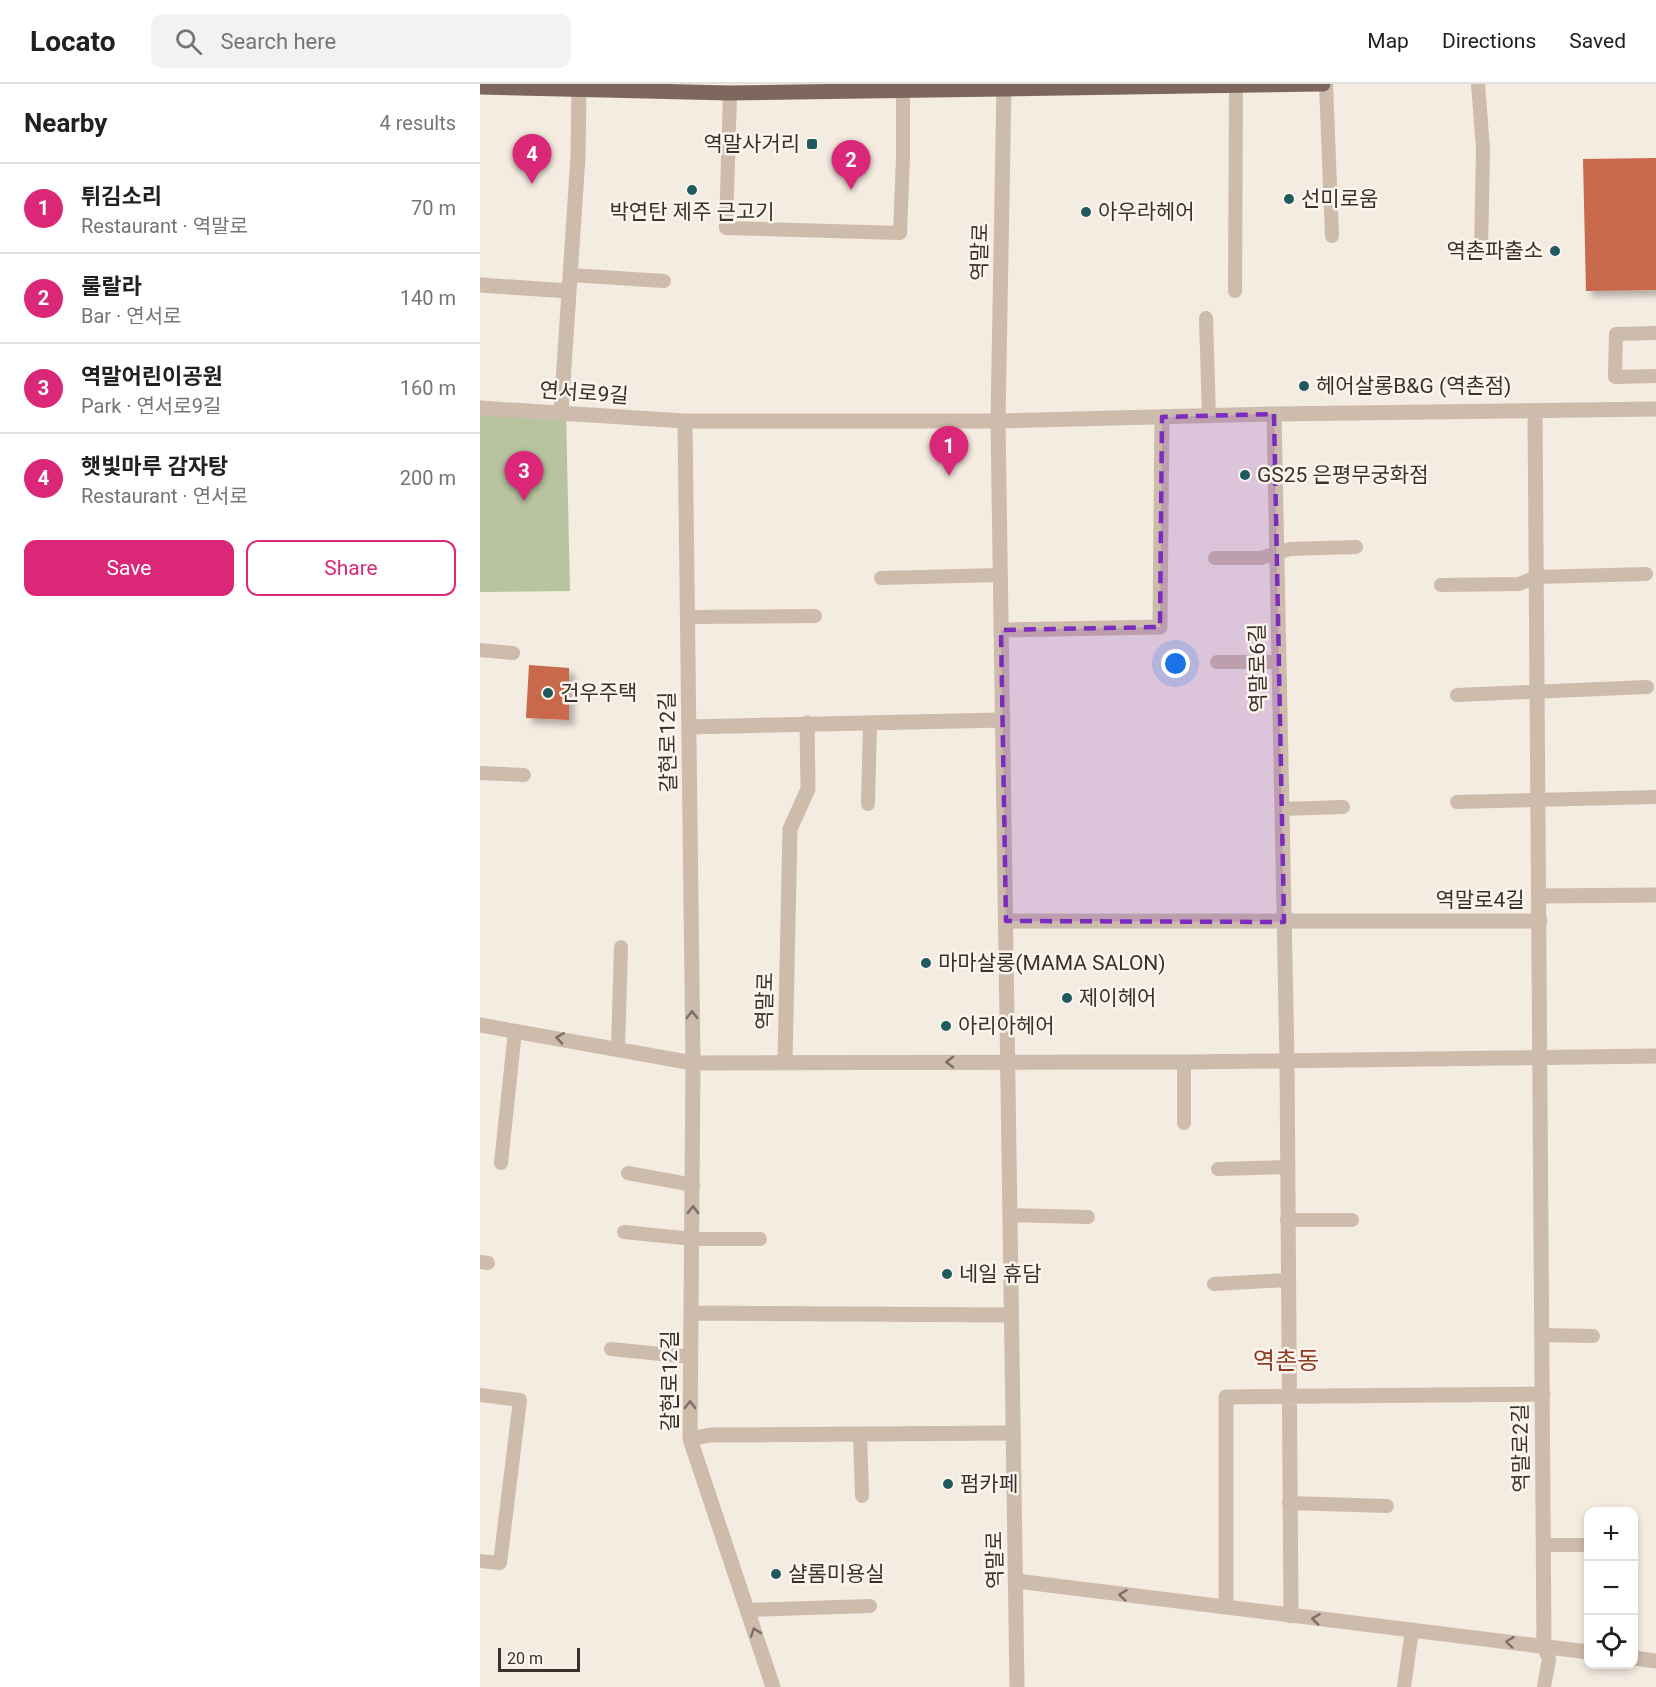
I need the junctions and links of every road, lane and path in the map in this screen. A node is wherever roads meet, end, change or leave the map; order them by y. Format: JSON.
{"nodes":[{"id":1,"x":1236,"y":84,"type":"edge"},
{"id":2,"x":1325,"y":84,"type":"edge"},
{"id":3,"x":1478,"y":84,"type":"edge"},
{"id":4,"x":1177,"y":85,"type":"edge"},
{"id":5,"x":1004,"y":86,"type":"edge"},
{"id":6,"x":480,"y":87,"type":"edge"},
{"id":7,"x":578,"y":87,"type":"edge"},
{"id":8,"x":731,"y":89,"type":"edge"},
{"id":9,"x":903,"y":90,"type":"junction"},
{"id":10,"x":1332,"y":236,"type":"dead end"},
{"id":11,"x":1481,"y":252,"type":"dead end"},
{"id":12,"x":570,"y":275,"type":"junction"},
{"id":13,"x":664,"y":281,"type":"dead end"},
{"id":14,"x":480,"y":285,"type":"edge"},
{"id":15,"x":569,"y":291,"type":"junction"},
{"id":16,"x":1235,"y":291,"type":"dead end"},
{"id":17,"x":1206,"y":318,"type":"dead end"},
{"id":18,"x":1656,"y":333,"type":"edge"},
{"id":19,"x":1656,"y":376,"type":"edge"},
{"id":20,"x":480,"y":408,"type":"edge"},
{"id":21,"x":1656,"y":409,"type":"edge"},
{"id":22,"x":1535,"y":411,"type":"junction"},
{"id":23,"x":561,"y":412,"type":"junction"},
{"id":24,"x":1274,"y":414,"type":"junction"},
{"id":25,"x":1209,"y":416,"type":"junction"},
{"id":26,"x":1162,"y":417,"type":"junction"},
{"id":27,"x":685,"y":421,"type":"junction"},
{"id":28,"x":998,"y":422,"type":"junction"},
{"id":29,"x":1356,"y":547,"type":"dead end"},
{"id":30,"x":1277,"y":552,"type":"junction"},
{"id":31,"x":1215,"y":558,"type":"dead end"},
{"id":32,"x":1646,"y":574,"type":"dead end"},
{"id":33,"x":1000,"y":575,"type":"junction"},
{"id":34,"x":1537,"y":577,"type":"junction"},
{"id":35,"x":881,"y":578,"type":"dead end"},
{"id":36,"x":1441,"y":585,"type":"dead end"},
{"id":37,"x":815,"y":616,"type":"dead end"},
{"id":38,"x":687,"y":617,"type":"junction"},
{"id":39,"x":1001,"y":630,"type":"junction"},
{"id":40,"x":480,"y":650,"type":"edge"},
{"id":41,"x":513,"y":653,"type":"dead end"},
{"id":42,"x":1217,"y":662,"type":"dead end"},
{"id":43,"x":1279,"y":662,"type":"junction"},
{"id":44,"x":1647,"y":687,"type":"dead end"},
{"id":45,"x":1538,"y":693,"type":"junction"},
{"id":46,"x":1457,"y":694,"type":"dead end"},
{"id":47,"x":1003,"y":720,"type":"junction"},
{"id":48,"x":807,"y":723,"type":"junction"},
{"id":49,"x":870,"y":723,"type":"junction"},
{"id":50,"x":689,"y":727,"type":"junction"},
{"id":51,"x":480,"y":773,"type":"edge"},
{"id":52,"x":524,"y":775,"type":"dead end"},
{"id":53,"x":1656,"y":797,"type":"edge"},
{"id":54,"x":1539,"y":799,"type":"junction"},
{"id":55,"x":1457,"y":802,"type":"dead end"},
{"id":56,"x":868,"y":804,"type":"dead end"},
{"id":57,"x":1343,"y":807,"type":"dead end"},
{"id":58,"x":1282,"y":809,"type":"junction"},
{"id":59,"x":1540,"y":896,"type":"junction"},
{"id":60,"x":1656,"y":896,"type":"edge"},
{"id":61,"x":1006,"y":921,"type":"junction"},
{"id":62,"x":1540,"y":921,"type":"junction"},
{"id":63,"x":1284,"y":922,"type":"junction"},
{"id":64,"x":621,"y":947,"type":"dead end"},
{"id":65,"x":480,"y":1025,"type":"edge"},
{"id":66,"x":515,"y":1031,"type":"junction"},
{"id":67,"x":618,"y":1048,"type":"junction"},
{"id":68,"x":1656,"y":1056,"type":"edge"},
{"id":69,"x":1541,"y":1058,"type":"junction"},
{"id":70,"x":785,"y":1061,"type":"junction"},
{"id":71,"x":1287,"y":1061,"type":"junction"},
{"id":72,"x":1008,"y":1062,"type":"junction"},
{"id":73,"x":1184,"y":1062,"type":"junction"},
{"id":74,"x":693,"y":1063,"type":"junction"},
{"id":75,"x":1184,"y":1123,"type":"dead end"},
{"id":76,"x":501,"y":1163,"type":"dead end"},
{"id":77,"x":1287,"y":1167,"type":"junction"},
{"id":78,"x":1218,"y":1169,"type":"dead end"},
{"id":79,"x":628,"y":1173,"type":"dead end"},
{"id":80,"x":693,"y":1185,"type":"junction"},
{"id":81,"x":1010,"y":1215,"type":"junction"},
{"id":82,"x":1088,"y":1217,"type":"dead end"},
{"id":83,"x":1287,"y":1220,"type":"junction"},
{"id":84,"x":1352,"y":1220,"type":"dead end"},
{"id":85,"x":624,"y":1232,"type":"dead end"},
{"id":86,"x":693,"y":1239,"type":"junction"},
{"id":87,"x":760,"y":1239,"type":"dead end"},
{"id":88,"x":1287,"y":1280,"type":"junction"},
{"id":89,"x":1214,"y":1284,"type":"dead end"},
{"id":90,"x":692,"y":1313,"type":"junction"},
{"id":91,"x":1011,"y":1315,"type":"junction"},
{"id":92,"x":1542,"y":1335,"type":"junction"},
{"id":93,"x":1593,"y":1336,"type":"dead end"},
{"id":94,"x":610,"y":1349,"type":"dead end"},
{"id":95,"x":691,"y":1357,"type":"junction"},
{"id":96,"x":1543,"y":1394,"type":"junction"},
{"id":97,"x":480,"y":1395,"type":"edge"},
{"id":98,"x":1288,"y":1398,"type":"junction"},
{"id":99,"x":1013,"y":1433,"type":"junction"},
{"id":100,"x":861,"y":1434,"type":"junction"},
{"id":101,"x":690,"y":1439,"type":"junction"},
{"id":102,"x":862,"y":1496,"type":"dead end"},
{"id":103,"x":1289,"y":1503,"type":"junction"},
{"id":104,"x":1387,"y":1506,"type":"dead end"},
{"id":105,"x":1543,"y":1545,"type":"junction"},
{"id":106,"x":1584,"y":1545,"type":"edge"},
{"id":107,"x":480,"y":1561,"type":"edge"},
{"id":108,"x":1016,"y":1581,"type":"junction"},
{"id":109,"x":870,"y":1606,"type":"dead end"},
{"id":110,"x":1226,"y":1607,"type":"junction"},
{"id":111,"x":747,"y":1610,"type":"junction"},
{"id":112,"x":1291,"y":1616,"type":"junction"},
{"id":113,"x":1412,"y":1630,"type":"junction"},
{"id":114,"x":1544,"y":1647,"type":"junction"},
{"id":115,"x":1584,"y":1652,"type":"edge"},
{"id":116,"x":1638,"y":1659,"type":"edge"},
{"id":117,"x":1656,"y":1661,"type":"edge"},
{"id":118,"x":773,"y":1687,"type":"edge"},
{"id":119,"x":1017,"y":1687,"type":"edge"},
{"id":120,"x":1404,"y":1687,"type":"edge"},
{"id":121,"x":1544,"y":1687,"type":"edge"}],
"edges":[{"from":1,"to":2,"type":"main road"},
{"from":1,"to":4,"type":"main road"},
{"from":1,"to":16,"type":"lane"},
{"from":2,"to":10,"type":"lane"},
{"from":3,"to":11,"type":"lane"},
{"from":4,"to":5,"type":"main road"},
{"from":5,"to":9,"type":"main road"},
{"from":5,"to":28,"type":"street","name":"역말로"},
{"from":6,"to":7,"type":"main road"},
{"from":7,"to":8,"type":"main road"},
{"from":7,"to":12,"type":"street"},
{"from":8,"to":9,"type":"main road"},
{"from":8,"to":9,"type":"lane"},
{"from":12,"to":13,"type":"lane"},
{"from":12,"to":15,"type":"street"},
{"from":14,"to":15,"type":"street"},
{"from":15,"to":23,"type":"street"},
{"from":17,"to":25,"type":"lane"},
{"from":18,"to":19,"type":"lane"},
{"from":20,"to":23,"type":"street","name":"연서로9길"},
{"from":21,"to":22,"type":"street"},
{"from":22,"to":24,"type":"street"},
{"from":22,"to":34,"type":"street"},
{"from":23,"to":27,"type":"street","name":"연서로9길"},
{"from":24,"to":25,"type":"street"},
{"from":24,"to":30,"type":"street","name":"역말로6길"},
{"from":25,"to":26,"type":"street"},
{"from":26,"to":28,"type":"street"},
{"from":26,"to":39,"type":"street"},
{"from":27,"to":28,"type":"street"},
{"from":27,"to":38,"type":"street","name":"갈현로12길"},
{"from":28,"to":33,"type":"street","name":"역말로"},
{"from":29,"to":30,"type":"lane"},
{"from":30,"to":31,"type":"lane"},
{"from":30,"to":43,"type":"street","name":"역말로6길"},
{"from":32,"to":34,"type":"lane"},
{"from":33,"to":35,"type":"lane"},
{"from":33,"to":39,"type":"street","name":"역말로"},
{"from":34,"to":36,"type":"lane"},
{"from":34,"to":45,"type":"street"},
{"from":37,"to":38,"type":"lane"},
{"from":38,"to":50,"type":"street","name":"갈현로12길"},
{"from":39,"to":47,"type":"street","name":"역말로"},
{"from":40,"to":41,"type":"lane"},
{"from":42,"to":43,"type":"lane"},
{"from":43,"to":58,"type":"street","name":"역말로6길"},
{"from":44,"to":45,"type":"lane"},
{"from":45,"to":46,"type":"lane"},
{"from":45,"to":54,"type":"street"},
{"from":47,"to":49,"type":"street"},
{"from":47,"to":61,"type":"street","name":"역말로"},
{"from":48,"to":49,"type":"street"},
{"from":48,"to":50,"type":"street"},
{"from":48,"to":70,"type":"street","name":"역말로"},
{"from":49,"to":56,"type":"lane"},
{"from":74,"to":50,"type":"street","name":"갈현로12길","one_way":true},
{"from":51,"to":52,"type":"lane"},
{"from":53,"to":54,"type":"lane"},
{"from":54,"to":55,"type":"lane"},
{"from":54,"to":59,"type":"street"},
{"from":57,"to":58,"type":"lane"},
{"from":58,"to":63,"type":"street","name":"역말로6길"},
{"from":59,"to":60,"type":"street"},
{"from":59,"to":62,"type":"street"},
{"from":61,"to":63,"type":"street","name":"역말로4길"},
{"from":61,"to":72,"type":"street","name":"역말로"},
{"from":62,"to":63,"type":"street","name":"역말로4길"},
{"from":62,"to":69,"type":"street","name":"역말로4길"},
{"from":63,"to":71,"type":"street","name":"역말로6길"},
{"from":64,"to":67,"type":"lane"},
{"from":65,"to":66,"type":"street"},
{"from":67,"to":66,"type":"street","one_way":true},
{"from":66,"to":76,"type":"lane"},
{"from":67,"to":74,"type":"street"},
{"from":68,"to":69,"type":"street"},
{"from":69,"to":71,"type":"street"},
{"from":69,"to":92,"type":"street","name":"역말로4길"},
{"from":72,"to":70,"type":"street","one_way":true},
{"from":70,"to":74,"type":"street"},
{"from":71,"to":73,"type":"street"},
{"from":71,"to":77,"type":"street"},
{"from":72,"to":73,"type":"street"},
{"from":72,"to":81,"type":"street","name":"역말로"},
{"from":73,"to":75,"type":"lane"},
{"from":74,"to":80,"type":"street","name":"갈현로12길"},
{"from":77,"to":78,"type":"lane"},
{"from":77,"to":83,"type":"street"},
{"from":79,"to":80,"type":"lane"},
{"from":86,"to":80,"type":"street","name":"갈현로12길","one_way":true},
{"from":81,"to":82,"type":"lane"},
{"from":81,"to":91,"type":"street","name":"역말로"},
{"from":83,"to":84,"type":"lane"},
{"from":83,"to":88,"type":"street"},
{"from":85,"to":86,"type":"lane"},
{"from":86,"to":87,"type":"lane"},
{"from":86,"to":90,"type":"street","name":"갈현로12길"},
{"from":88,"to":89,"type":"lane"},
{"from":88,"to":98,"type":"street"},
{"from":90,"to":91,"type":"street"},
{"from":90,"to":95,"type":"street","name":"갈현로12길"},
{"from":91,"to":99,"type":"street","name":"역말로"},
{"from":92,"to":93,"type":"lane"},
{"from":92,"to":96,"type":"street","name":"역말로4길"},
{"from":94,"to":95,"type":"lane"},
{"from":101,"to":95,"type":"street","name":"갈현로12길","one_way":true},
{"from":96,"to":98,"type":"street","name":"역말로2길"},
{"from":96,"to":105,"type":"street","name":"역말로2길"},
{"from":97,"to":107,"type":"lane"},
{"from":98,"to":103,"type":"street"},
{"from":98,"to":110,"type":"street","name":"역말로2길"},
{"from":99,"to":100,"type":"street"},
{"from":99,"to":108,"type":"street","name":"역말로"},
{"from":100,"to":101,"type":"street"},
{"from":100,"to":102,"type":"lane"},
{"from":101,"to":111,"type":"street","name":"갈현로12길"},
{"from":103,"to":104,"type":"lane"},
{"from":103,"to":112,"type":"street"},
{"from":105,"to":106,"type":"lane"},
{"from":105,"to":114,"type":"street","name":"역말로2길"},
{"from":110,"to":108,"type":"street","one_way":true},
{"from":108,"to":119,"type":"street","name":"역말로"},
{"from":109,"to":111,"type":"lane"},
{"from":110,"to":112,"type":"street"},
{"from":118,"to":111,"type":"street","name":"갈현로12길","one_way":true},
{"from":113,"to":112,"type":"street","one_way":true},
{"from":114,"to":113,"type":"street","one_way":true},
{"from":113,"to":120,"type":"lane"},
{"from":114,"to":115,"type":"street"},
{"from":114,"to":121,"type":"lane"},
{"from":116,"to":117,"type":"street"}]}
